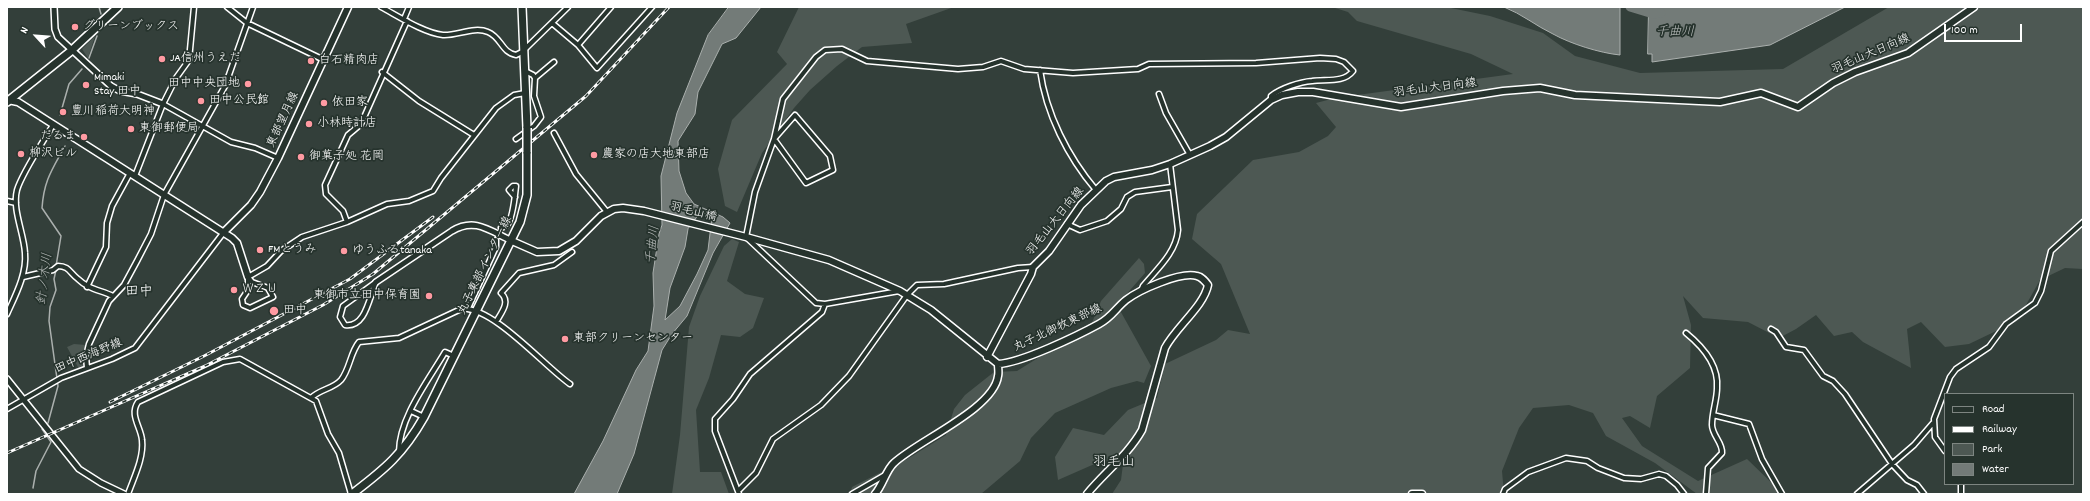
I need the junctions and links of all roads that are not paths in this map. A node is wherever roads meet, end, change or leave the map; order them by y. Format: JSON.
{"nodes":[{"id":1,"x":54,"y":7,"type":"edge"},
{"id":2,"x":118,"y":7,"type":"edge"},
{"id":3,"x":194,"y":7,"type":"edge"},
{"id":4,"x":228,"y":7,"type":"edge"},
{"id":5,"x":253,"y":7,"type":"edge"},
{"id":6,"x":348,"y":7,"type":"edge"},
{"id":7,"x":381,"y":7,"type":"edge"},
{"id":8,"x":409,"y":7,"type":"edge"},
{"id":9,"x":522,"y":7,"type":"edge"},
{"id":10,"x":568,"y":7,"type":"edge"},
{"id":11,"x":611,"y":7,"type":"edge"},
{"id":12,"x":644,"y":7,"type":"edge"},
{"id":13,"x":1974,"y":7,"type":"edge"},
{"id":14,"x":650,"y":9,"type":"edge"},
{"id":15,"x":405,"y":20,"type":"junction"},
{"id":16,"x":247,"y":23,"type":"junction"},
{"id":17,"x":552,"y":23,"type":"junction"},
{"id":18,"x":578,"y":45,"type":"junction"},
{"id":19,"x":71,"y":50,"type":"junction"},
{"id":20,"x":522,"y":52,"type":"junction"},
{"id":21,"x":324,"y":60,"type":"junction"},
{"id":22,"x":554,"y":62,"type":"dead end"},
{"id":23,"x":1040,"y":70,"type":"junction"},
{"id":24,"x":524,"y":71,"type":"junction"},
{"id":25,"x":382,"y":72,"type":"junction"},
{"id":26,"x":535,"y":78,"type":"junction"},
{"id":27,"x":525,"y":93,"type":"junction"},
{"id":28,"x":1159,"y":94,"type":"dead end"},
{"id":29,"x":1271,"y":100,"type":"junction"},
{"id":30,"x":8,"y":101,"type":"edge"},
{"id":31,"x":163,"y":104,"type":"junction"},
{"id":32,"x":53,"y":125,"type":"junction"},
{"id":33,"x":202,"y":126,"type":"junction"},
{"id":34,"x":554,"y":133,"type":"dead end"},
{"id":35,"x":474,"y":135,"type":"junction"},
{"id":36,"x":516,"y":139,"type":"dead end"},
{"id":37,"x":774,"y":139,"type":"junction"},
{"id":38,"x":1190,"y":155,"type":"junction"},
{"id":39,"x":278,"y":158,"type":"junction"},
{"id":40,"x":1170,"y":164,"type":"junction"},
{"id":41,"x":133,"y":175,"type":"junction"},
{"id":42,"x":1172,"y":187,"type":"junction"},
{"id":43,"x":1096,"y":190,"type":"junction"},
{"id":44,"x":164,"y":195,"type":"junction"},
{"id":45,"x":515,"y":197,"type":"dead end"},
{"id":46,"x":7,"y":201,"type":"edge"},
{"id":47,"x":16,"y":203,"type":"junction"},
{"id":48,"x":607,"y":212,"type":"junction"},
{"id":49,"x":347,"y":222,"type":"junction"},
{"id":50,"x":2083,"y":222,"type":"edge"},
{"id":51,"x":1066,"y":224,"type":"junction"},
{"id":52,"x":501,"y":228,"type":"dead end"},
{"id":53,"x":224,"y":232,"type":"junction"},
{"id":54,"x":746,"y":237,"type":"junction"},
{"id":55,"x":496,"y":240,"type":"dead end"},
{"id":56,"x":512,"y":241,"type":"junction"},
{"id":57,"x":572,"y":252,"type":"dead end"},
{"id":58,"x":1033,"y":267,"type":"junction"},
{"id":59,"x":23,"y":277,"type":"junction"},
{"id":60,"x":248,"y":277,"type":"junction"},
{"id":61,"x":376,"y":282,"type":"junction"},
{"id":62,"x":88,"y":287,"type":"junction"},
{"id":63,"x":364,"y":291,"type":"junction"},
{"id":64,"x":900,"y":291,"type":"junction"},
{"id":65,"x":1141,"y":291,"type":"junction"},
{"id":66,"x":370,"y":295,"type":"junction"},
{"id":67,"x":907,"y":295,"type":"junction"},
{"id":68,"x":113,"y":296,"type":"junction"},
{"id":69,"x":825,"y":304,"type":"junction"},
{"id":70,"x":468,"y":308,"type":"junction"},
{"id":71,"x":476,"y":312,"type":"junction"},
{"id":72,"x":7,"y":314,"type":"edge"},
{"id":73,"x":496,"y":322,"type":"junction"},
{"id":74,"x":1771,"y":329,"type":"dead end"},
{"id":75,"x":1686,"y":334,"type":"dead end"},
{"id":76,"x":454,"y":356,"type":"junction"},
{"id":77,"x":987,"y":357,"type":"junction"},
{"id":78,"x":998,"y":364,"type":"junction"},
{"id":79,"x":87,"y":368,"type":"junction"},
{"id":80,"x":7,"y":380,"type":"edge"},
{"id":81,"x":570,"y":384,"type":"dead end"},
{"id":82,"x":1944,"y":393,"type":"edge"},
{"id":83,"x":1944,"y":394,"type":"edge"},
{"id":84,"x":312,"y":398,"type":"junction"},
{"id":85,"x":23,"y":399,"type":"junction"},
{"id":86,"x":7,"y":408,"type":"edge"},
{"id":87,"x":411,"y":411,"type":"junction"},
{"id":88,"x":1713,"y":415,"type":"junction"},
{"id":89,"x":424,"y":417,"type":"junction"},
{"id":90,"x":1934,"y":423,"type":"junction"},
{"id":91,"x":402,"y":431,"type":"junction"},
{"id":92,"x":413,"y":436,"type":"junction"},
{"id":93,"x":1944,"y":450,"type":"edge"},
{"id":94,"x":399,"y":455,"type":"junction"},
{"id":95,"x":1892,"y":464,"type":"junction"},
{"id":96,"x":887,"y":474,"type":"junction"},
{"id":97,"x":739,"y":492,"type":"edge"},
{"id":98,"x":124,"y":494,"type":"edge"},
{"id":99,"x":128,"y":494,"type":"edge"},
{"id":100,"x":351,"y":494,"type":"edge"},
{"id":101,"x":852,"y":494,"type":"edge"},
{"id":102,"x":875,"y":494,"type":"edge"},
{"id":103,"x":1087,"y":494,"type":"edge"},
{"id":104,"x":1412,"y":494,"type":"edge"},
{"id":105,"x":1422,"y":494,"type":"edge"},
{"id":106,"x":1503,"y":494,"type":"edge"},
{"id":107,"x":1684,"y":494,"type":"edge"},
{"id":108,"x":1706,"y":494,"type":"edge"},
{"id":109,"x":1782,"y":494,"type":"edge"},
{"id":110,"x":1857,"y":494,"type":"edge"},
{"id":111,"x":1924,"y":494,"type":"edge"}],
"edges":[{"from":1,"to":19,"type":"street"},
{"from":2,"to":19,"type":"main road"},
{"from":3,"to":31,"type":"street"},
{"from":4,"to":16,"type":"street"},
{"from":5,"to":16,"type":"street"},
{"from":6,"to":21,"type":"main road","name":"東部望月線"},
{"from":7,"to":15,"type":"street"},
{"from":8,"to":15,"type":"street"},
{"from":9,"to":20,"type":"main road","name":"丸子東部インター線"},
{"from":10,"to":17,"type":"street"},
{"from":11,"to":18,"type":"street"},
{"from":12,"to":14,"type":"street"},
{"from":13,"to":29,"type":"main road","name":"羽毛山大日向線"},
{"from":14,"to":18,"type":"street"},
{"from":15,"to":20,"type":"street"},
{"from":15,"to":25,"type":"street"},
{"from":16,"to":21,"type":"street"},
{"from":16,"to":33,"type":"street"},
{"from":17,"to":18,"type":"street"},
{"from":17,"to":20,"type":"street"},
{"from":19,"to":30,"type":"main road"},
{"from":19,"to":31,"type":"street"},
{"from":20,"to":24,"type":"main road","name":"丸子東部インター線"},
{"from":21,"to":39,"type":"main road","name":"東部望月線"},
{"from":22,"to":26,"type":"street"},
{"from":23,"to":29,"type":"street"},
{"from":23,"to":37,"type":"street"},
{"from":23,"to":43,"type":"street"},
{"from":24,"to":26,"type":"street"},
{"from":24,"to":27,"type":"main road","name":"丸子東部インター線"},
{"from":25,"to":35,"type":"street"},
{"from":25,"to":49,"type":"street"},
{"from":26,"to":36,"type":"street"},
{"from":27,"to":35,"type":"street"},
{"from":27,"to":56,"type":"main road","name":"丸子東部インター線","bridge":true},
{"from":28,"to":38,"type":"street"},
{"from":29,"to":38,"type":"main road","name":"羽毛山大日向線"},
{"from":30,"to":32,"type":"main road"},
{"from":31,"to":33,"type":"street"},
{"from":31,"to":41,"type":"street"},
{"from":32,"to":41,"type":"main road"},
{"from":32,"to":47,"type":"street"},
{"from":33,"to":39,"type":"street"},
{"from":33,"to":44,"type":"street"},
{"from":34,"to":48,"type":"street"},
{"from":35,"to":49,"type":"street"},
{"from":37,"to":37,"type":"street"},
{"from":37,"to":54,"type":"street"},
{"from":38,"to":40,"type":"main road","name":"羽毛山大日向線"},
{"from":39,"to":53,"type":"main road","name":"東部望月線"},
{"from":40,"to":42,"type":"street"},
{"from":40,"to":43,"type":"main road","name":"羽毛山大日向線"},
{"from":41,"to":44,"type":"main road"},
{"from":41,"to":62,"type":"street"},
{"from":42,"to":51,"type":"street"},
{"from":42,"to":65,"type":"street"},
{"from":43,"to":51,"type":"main road","name":"羽毛山大日向線"},
{"from":44,"to":53,"type":"main road"},
{"from":44,"to":68,"type":"street"},
{"from":45,"to":52,"type":"street"},
{"from":46,"to":47,"type":"street"},
{"from":47,"to":59,"type":"street"},
{"from":48,"to":54,"type":"main road","name":"羽毛山橋"},
{"from":48,"to":56,"type":"main road"},
{"from":49,"to":60,"type":"street"},
{"from":50,"to":82,"type":"street"},
{"from":51,"to":58,"type":"main road","name":"羽毛山大日向線"},
{"from":53,"to":60,"type":"main road"},
{"from":53,"to":79,"type":"street","name":"田中西海野線"},
{"from":54,"to":64,"type":"main road"},
{"from":54,"to":69,"type":"street"},
{"from":55,"to":70,"type":"street"},
{"from":56,"to":61,"type":"street"},
{"from":56,"to":71,"type":"main road","name":"丸子東部インター線"},
{"from":57,"to":73,"type":"street"},
{"from":58,"to":67,"type":"street"},
{"from":58,"to":77,"type":"main road","name":"羽毛山大日向線"},
{"from":59,"to":62,"type":"street"},
{"from":59,"to":72,"type":"street"},
{"from":60,"to":60,"type":"street"},
{"from":61,"to":63,"type":"street"},
{"from":61,"to":66,"type":"street"},
{"from":62,"to":68,"type":"street"},
{"from":63,"to":66,"type":"street"},
{"from":63,"to":66,"type":"street"},
{"from":64,"to":67,"type":"main road"},
{"from":64,"to":69,"type":"street"},
{"from":65,"to":78,"type":"main road","name":"丸子北御牧東部線"},
{"from":65,"to":103,"type":"main road","name":"丸子北御牧東部線"},
{"from":67,"to":77,"type":"main road"},
{"from":67,"to":97,"type":"street"},
{"from":68,"to":79,"type":"street"},
{"from":69,"to":97,"type":"street"},
{"from":70,"to":71,"type":"street"},
{"from":70,"to":84,"type":"street"},
{"from":71,"to":73,"type":"street"},
{"from":71,"to":76,"type":"main road","name":"丸子東部インター線"},
{"from":73,"to":81,"type":"street"},
{"from":74,"to":95,"type":"street"},
{"from":75,"to":88,"type":"street"},
{"from":76,"to":87,"type":"street"},
{"from":76,"to":89,"type":"main road","name":"丸子東部インター線"},
{"from":77,"to":78,"type":"main road"},
{"from":78,"to":96,"type":"main road"},
{"from":79,"to":85,"type":"street","name":"田中西海野線"},
{"from":80,"to":85,"type":"street"},
{"from":83,"to":90,"type":"street"},
{"from":84,"to":99,"type":"street"},
{"from":84,"to":100,"type":"street"},
{"from":85,"to":86,"type":"street","name":"田中西海野線"},
{"from":85,"to":98,"type":"street"},
{"from":87,"to":89,"type":"street"},
{"from":87,"to":91,"type":"street"},
{"from":88,"to":108,"type":"street"},
{"from":88,"to":109,"type":"street"},
{"from":89,"to":92,"type":"main road","name":"丸子東部インター線"},
{"from":90,"to":93,"type":"street"},
{"from":90,"to":95,"type":"street"},
{"from":91,"to":92,"type":"street"},
{"from":91,"to":94,"type":"street"},
{"from":92,"to":94,"type":"main road","name":"丸子東部インター線"},
{"from":94,"to":100,"type":"main road","name":"丸子東部インター線"},
{"from":95,"to":110,"type":"street"},
{"from":95,"to":111,"type":"street"},
{"from":96,"to":101,"type":"street"},
{"from":96,"to":102,"type":"main road"},
{"from":104,"to":105,"type":"main road"},
{"from":106,"to":107,"type":"street"}]}
